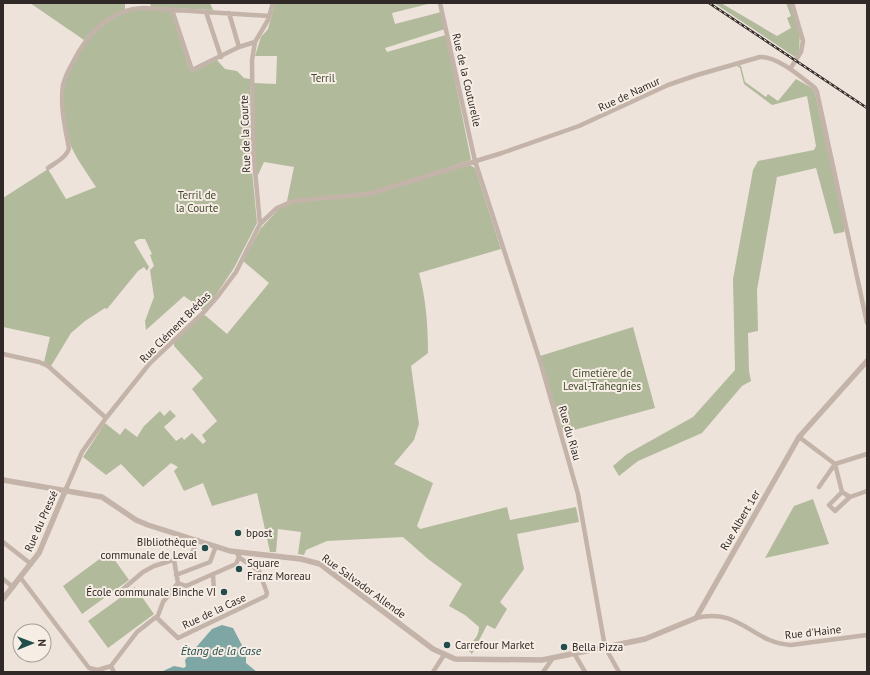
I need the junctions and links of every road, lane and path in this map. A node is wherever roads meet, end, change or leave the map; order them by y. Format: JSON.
{"nodes":[{"id":1,"x":274,"y":3,"type":"edge"},
{"id":2,"x":440,"y":3,"type":"edge"},
{"id":3,"x":792,"y":3,"type":"edge"},
{"id":4,"x":172,"y":10,"type":"junction"},
{"id":5,"x":206,"y":12,"type":"junction"},
{"id":6,"x":229,"y":13,"type":"junction"},
{"id":7,"x":270,"y":16,"type":"junction"},
{"id":8,"x":255,"y":42,"type":"junction"},
{"id":9,"x":239,"y":47,"type":"junction"},
{"id":10,"x":221,"y":57,"type":"junction"},
{"id":11,"x":790,"y":69,"type":"junction"},
{"id":12,"x":475,"y":161,"type":"junction"},
{"id":13,"x":48,"y":168,"type":"dead end"},
{"id":14,"x":260,"y":224,"type":"junction"},
{"id":15,"x":867,"y":323,"type":"edge"},
{"id":16,"x":3,"y":354,"type":"edge"},
{"id":17,"x":867,"y":361,"type":"edge"},
{"id":18,"x":106,"y":418,"type":"junction"},
{"id":19,"x":799,"y":437,"type":"junction"},
{"id":20,"x":867,"y":454,"type":"edge"},
{"id":21,"x":835,"y":464,"type":"junction"},
{"id":22,"x":3,"y":480,"type":"edge"},
{"id":23,"x":819,"y":487,"type":"dead end"},
{"id":24,"x":66,"y":489,"type":"junction"},
{"id":25,"x":867,"y":491,"type":"edge"},
{"id":26,"x":842,"y":492,"type":"junction"},
{"id":27,"x":850,"y":497,"type":"junction"},
{"id":28,"x":198,"y":540,"type":"junction"},
{"id":29,"x":3,"y":542,"type":"edge"},
{"id":30,"x":216,"y":546,"type":"junction"},
{"id":31,"x":238,"y":554,"type":"junction"},
{"id":32,"x":174,"y":560,"type":"junction"},
{"id":33,"x":31,"y":564,"type":"junction"},
{"id":34,"x":213,"y":574,"type":"junction"},
{"id":35,"x":176,"y":575,"type":"junction"},
{"id":36,"x":20,"y":577,"type":"junction"},
{"id":37,"x":3,"y":579,"type":"edge"},
{"id":38,"x":178,"y":583,"type":"junction"},
{"id":39,"x":13,"y":587,"type":"junction"},
{"id":40,"x":123,"y":589,"type":"dead end"},
{"id":41,"x":214,"y":592,"type":"dead end"},
{"id":42,"x":3,"y":599,"type":"edge"},
{"id":43,"x":157,"y":618,"type":"junction"},
{"id":44,"x":696,"y":618,"type":"junction"},
{"id":45,"x":867,"y":635,"type":"edge"},
{"id":46,"x":605,"y":647,"type":"junction"},
{"id":47,"x":574,"y":653,"type":"junction"},
{"id":48,"x":444,"y":655,"type":"junction"},
{"id":49,"x":553,"y":658,"type":"junction"},
{"id":50,"x":111,"y":666,"type":"junction"},
{"id":51,"x":114,"y":672,"type":"edge"},
{"id":52,"x":433,"y":672,"type":"edge"},
{"id":53,"x":543,"y":672,"type":"edge"},
{"id":54,"x":585,"y":672,"type":"edge"},
{"id":55,"x":619,"y":672,"type":"edge"}],
"edges":[{"from":1,"to":7,"type":"street","name":"Rue de la Courte"},
{"from":2,"to":12,"type":"street","name":"Rue de la Couturelle"},
{"from":3,"to":11,"type":"street"},
{"from":4,"to":5,"type":"street"},
{"from":4,"to":10,"type":"street"},
{"from":4,"to":13,"type":"street"},
{"from":5,"to":6,"type":"street"},
{"from":5,"to":10,"type":"street"},
{"from":6,"to":7,"type":"street"},
{"from":6,"to":9,"type":"street"},
{"from":7,"to":8,"type":"street","name":"Rue de la Courte"},
{"from":8,"to":9,"type":"street"},
{"from":8,"to":14,"type":"street","name":"Rue de la Courte"},
{"from":9,"to":10,"type":"street"},
{"from":11,"to":12,"type":"street","name":"Rue de Namur"},
{"from":11,"to":15,"type":"street","name":"Rue de Namur"},
{"from":12,"to":14,"type":"street","name":"Rue Clément Brédas"},
{"from":12,"to":46,"type":"street","name":"Rue du Riau"},
{"from":14,"to":18,"type":"street","name":"Rue Clément Brédas"},
{"from":16,"to":18,"type":"street"},
{"from":17,"to":19,"type":"street","name":"Rue Albert 1er"},
{"from":18,"to":24,"type":"street","name":"Rue Clément Brédas"},
{"from":19,"to":21,"type":"street"},
{"from":19,"to":44,"type":"street","name":"Rue Albert 1er"},
{"from":20,"to":21,"type":"street"},
{"from":21,"to":23,"type":"street"},
{"from":21,"to":26,"type":"street"},
{"from":22,"to":24,"type":"street","name":"Rue Salvador Allende"},
{"from":24,"to":28,"type":"street","name":"Rue Salvador Allende"},
{"from":24,"to":33,"type":"street","name":"Rue du Pressé"},
{"from":25,"to":27,"type":"street"},
{"from":26,"to":27,"type":"street"},
{"from":26,"to":27,"type":"street"},
{"from":28,"to":30,"type":"street","name":"Rue Salvador Allende"},
{"from":28,"to":32,"type":"street"},
{"from":29,"to":33,"type":"street"},
{"from":30,"to":31,"type":"street","name":"Rue Salvador Allende"},
{"from":30,"to":35,"type":"street"},
{"from":31,"to":34,"type":"street"},
{"from":31,"to":43,"type":"street","name":"Rue de la Case"},
{"from":31,"to":48,"type":"street","name":"Rue Salvador Allende"},
{"from":32,"to":35,"type":"street"},
{"from":32,"to":40,"type":"street"},
{"from":33,"to":36,"type":"street","name":"Rue du Pressé"},
{"from":34,"to":38,"type":"street"},
{"from":34,"to":41,"type":"street"},
{"from":35,"to":38,"type":"street"},
{"from":36,"to":39,"type":"street","name":"Rue du Pressé"},
{"from":36,"to":50,"type":"street"},
{"from":37,"to":39,"type":"street"},
{"from":38,"to":43,"type":"street"},
{"from":39,"to":42,"type":"street","name":"Rue du Pressé"},
{"from":43,"to":50,"type":"street"},
{"from":44,"to":45,"type":"street","name":"Rue d'Haine"},
{"from":44,"to":46,"type":"street"},
{"from":46,"to":47,"type":"street","name":"Rue Salvador Allende"},
{"from":46,"to":55,"type":"street","name":"Rue du Riau"},
{"from":47,"to":49,"type":"street","name":"Rue Salvador Allende"},
{"from":47,"to":54,"type":"street"},
{"from":48,"to":49,"type":"street","name":"Rue Salvador Allende"},
{"from":48,"to":52,"type":"street"},
{"from":49,"to":53,"type":"street"},
{"from":50,"to":51,"type":"street"}]}
